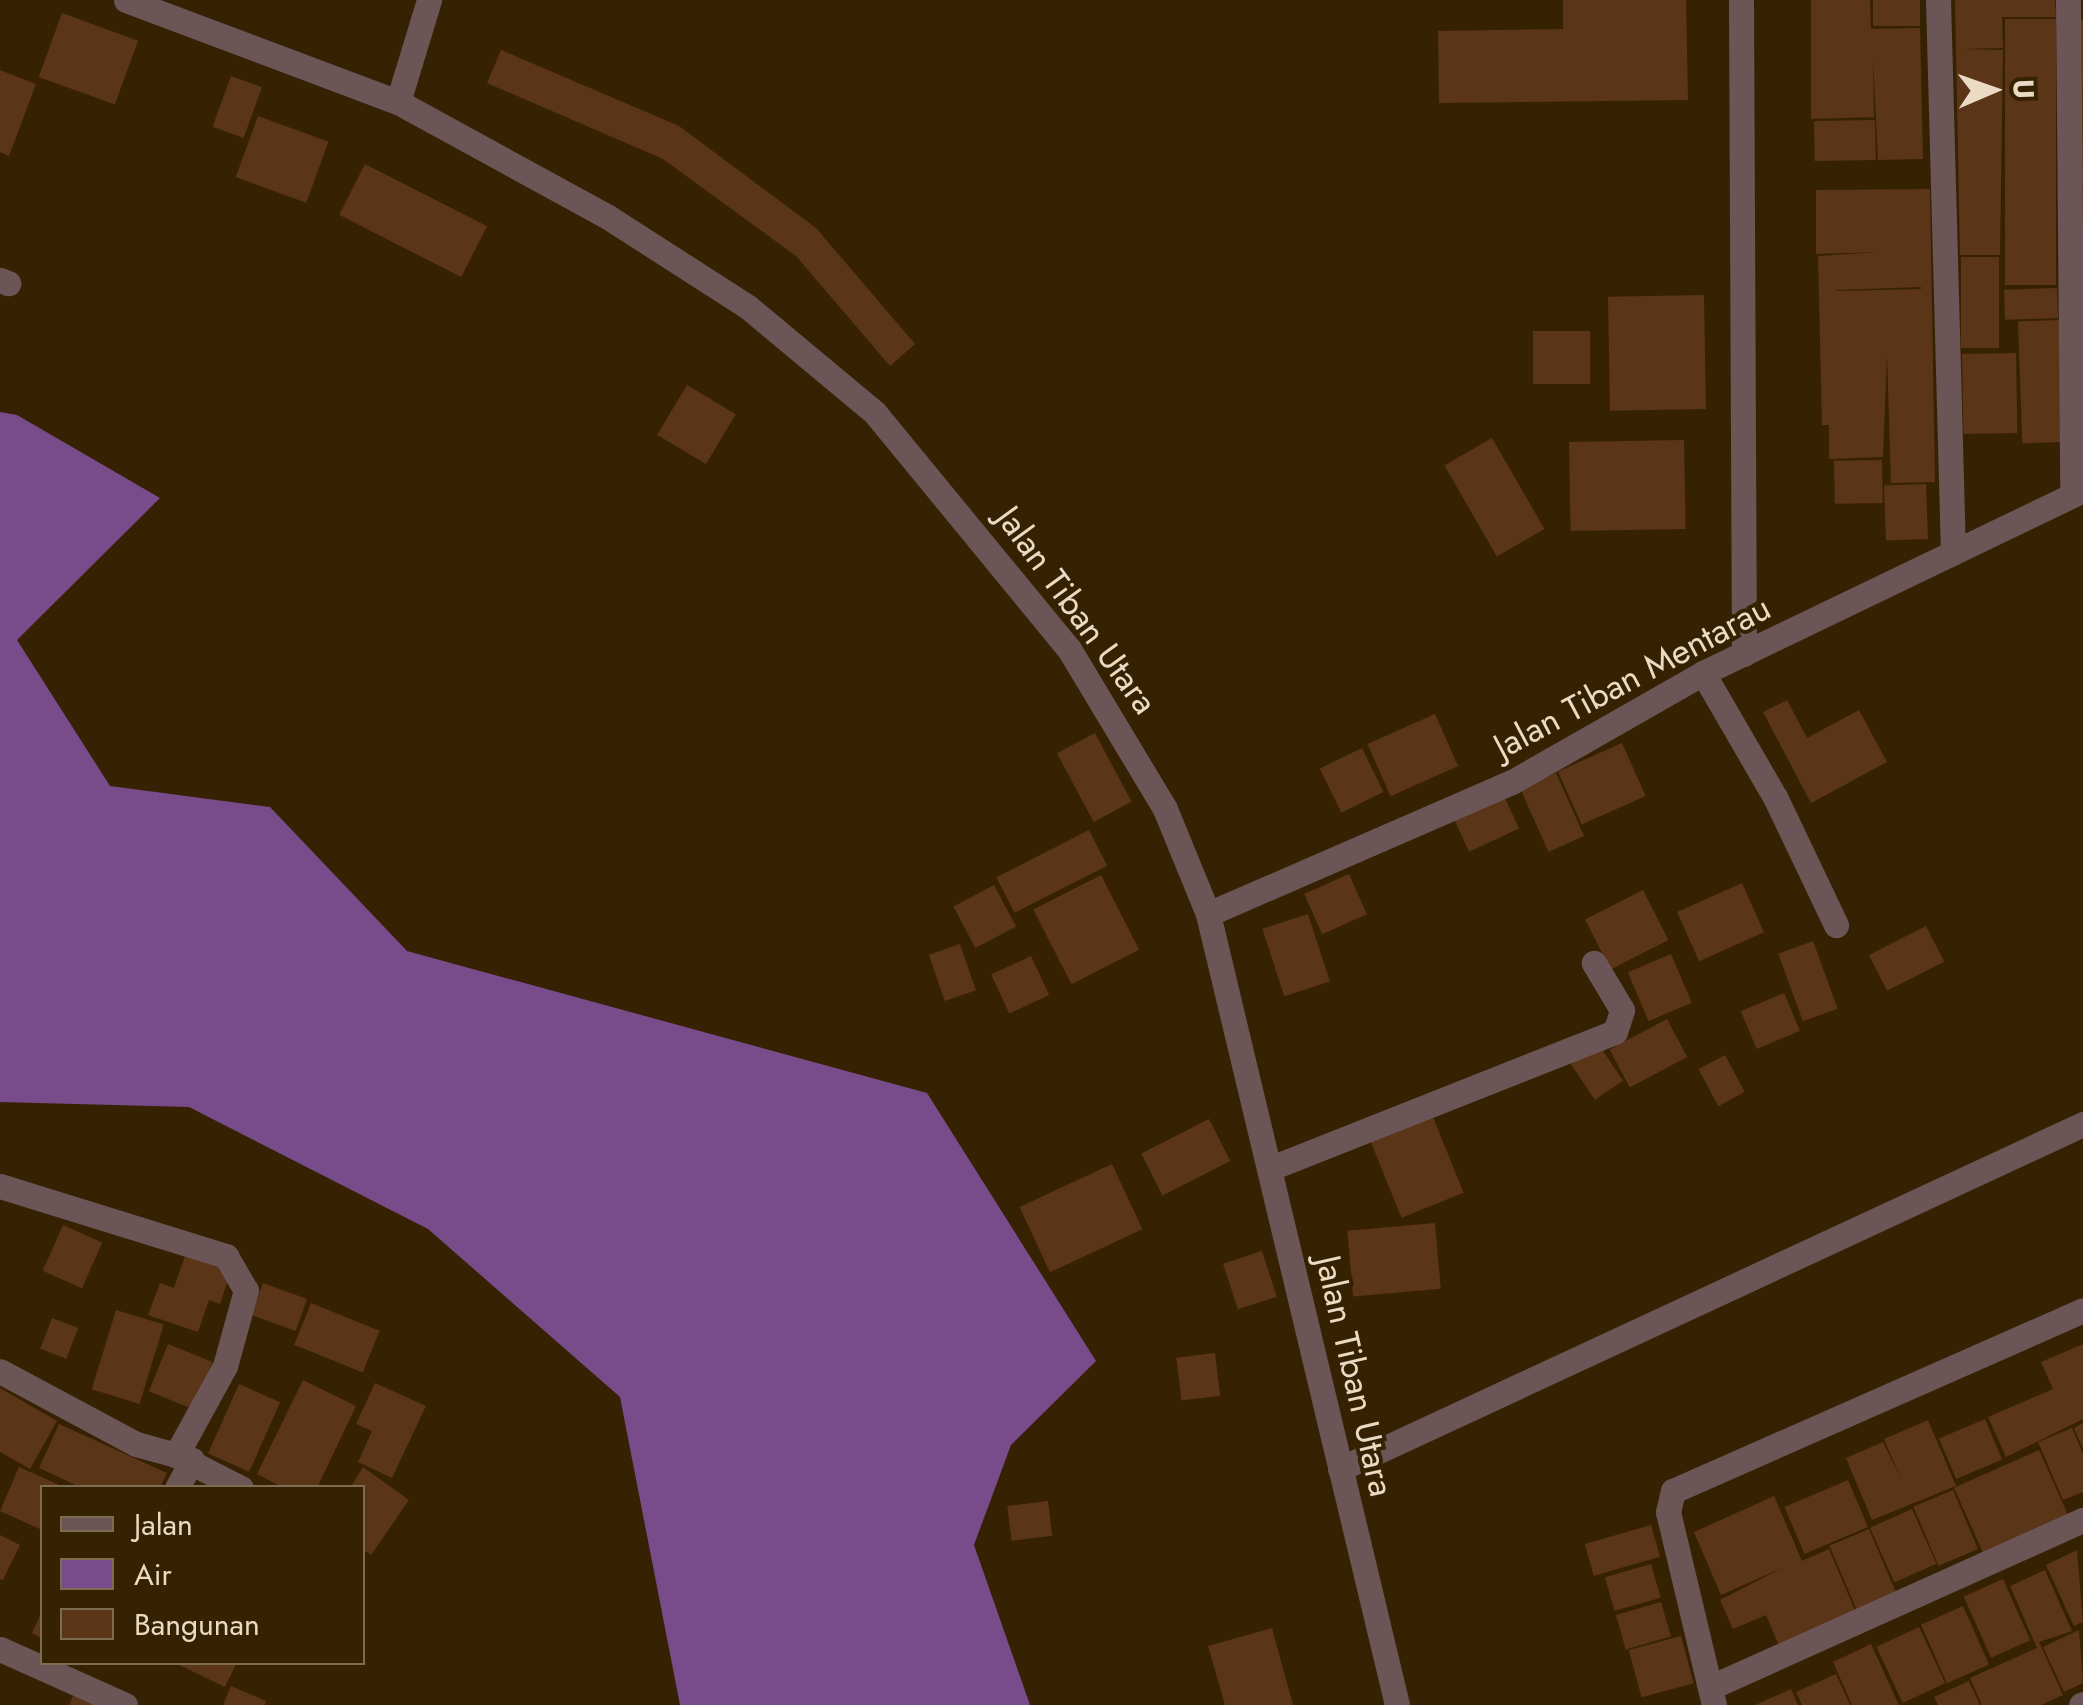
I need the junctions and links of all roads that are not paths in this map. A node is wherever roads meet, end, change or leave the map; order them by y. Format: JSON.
{"nodes":[{"id":1,"x":126,"y":0,"type":"edge"},
{"id":2,"x":430,"y":0,"type":"edge"},
{"id":3,"x":1741,"y":0,"type":"edge"},
{"id":4,"x":1938,"y":0,"type":"edge"},
{"id":5,"x":2068,"y":0,"type":"edge"},
{"id":6,"x":398,"y":102,"type":"junction"},
{"id":7,"x":2078,"y":492,"type":"edge"},
{"id":8,"x":1952,"y":553,"type":"junction"},
{"id":9,"x":1744,"y":654,"type":"junction"},
{"id":10,"x":1704,"y":673,"type":"junction"},
{"id":11,"x":1208,"y":914,"type":"junction"},
{"id":12,"x":1836,"y":924,"type":"dead end"},
{"id":13,"x":1594,"y":963,"type":"dead end"},
{"id":14,"x":2083,"y":1124,"type":"edge"},
{"id":15,"x":1270,"y":1168,"type":"junction"},
{"id":16,"x":0,"y":1186,"type":"edge"},
{"id":17,"x":2083,"y":1310,"type":"edge"},
{"id":18,"x":0,"y":1371,"type":"edge"},
{"id":19,"x":184,"y":1458,"type":"junction"},
{"id":20,"x":1340,"y":1469,"type":"junction"},
{"id":21,"x":178,"y":1485,"type":"edge"},
{"id":22,"x":235,"y":1485,"type":"edge"},
{"id":23,"x":2083,"y":1520,"type":"edge"},
{"id":24,"x":0,"y":1649,"type":"edge"},
{"id":25,"x":1712,"y":1696,"type":"edge"},
{"id":26,"x":125,"y":1705,"type":"edge"},
{"id":27,"x":1397,"y":1705,"type":"edge"}],
"edges":[{"from":1,"to":6,"type":"street","name":"Jalan Tiban Utara"},
{"from":2,"to":6,"type":"street"},
{"from":3,"to":9,"type":"street"},
{"from":4,"to":8,"type":"street"},
{"from":5,"to":7,"type":"street"},
{"from":6,"to":11,"type":"street","name":"Jalan Tiban Utara"},
{"from":7,"to":8,"type":"street","name":"Jalan Tiban Mentarau"},
{"from":8,"to":9,"type":"street","name":"Jalan Tiban Mentarau"},
{"from":9,"to":10,"type":"street","name":"Jalan Tiban Mentarau"},
{"from":10,"to":11,"type":"street","name":"Jalan Tiban Mentarau"},
{"from":10,"to":12,"type":"street"},
{"from":11,"to":15,"type":"street","name":"Jalan Tiban Utara"},
{"from":13,"to":15,"type":"street"},
{"from":14,"to":20,"type":"street"},
{"from":15,"to":20,"type":"street","name":"Jalan Tiban Utara"},
{"from":16,"to":19,"type":"street"},
{"from":17,"to":25,"type":"street"},
{"from":18,"to":19,"type":"street"},
{"from":19,"to":21,"type":"street"},
{"from":19,"to":22,"type":"street"},
{"from":20,"to":27,"type":"street","name":"Jalan Tiban Utara"},
{"from":23,"to":25,"type":"street"},
{"from":24,"to":26,"type":"street"}]}
